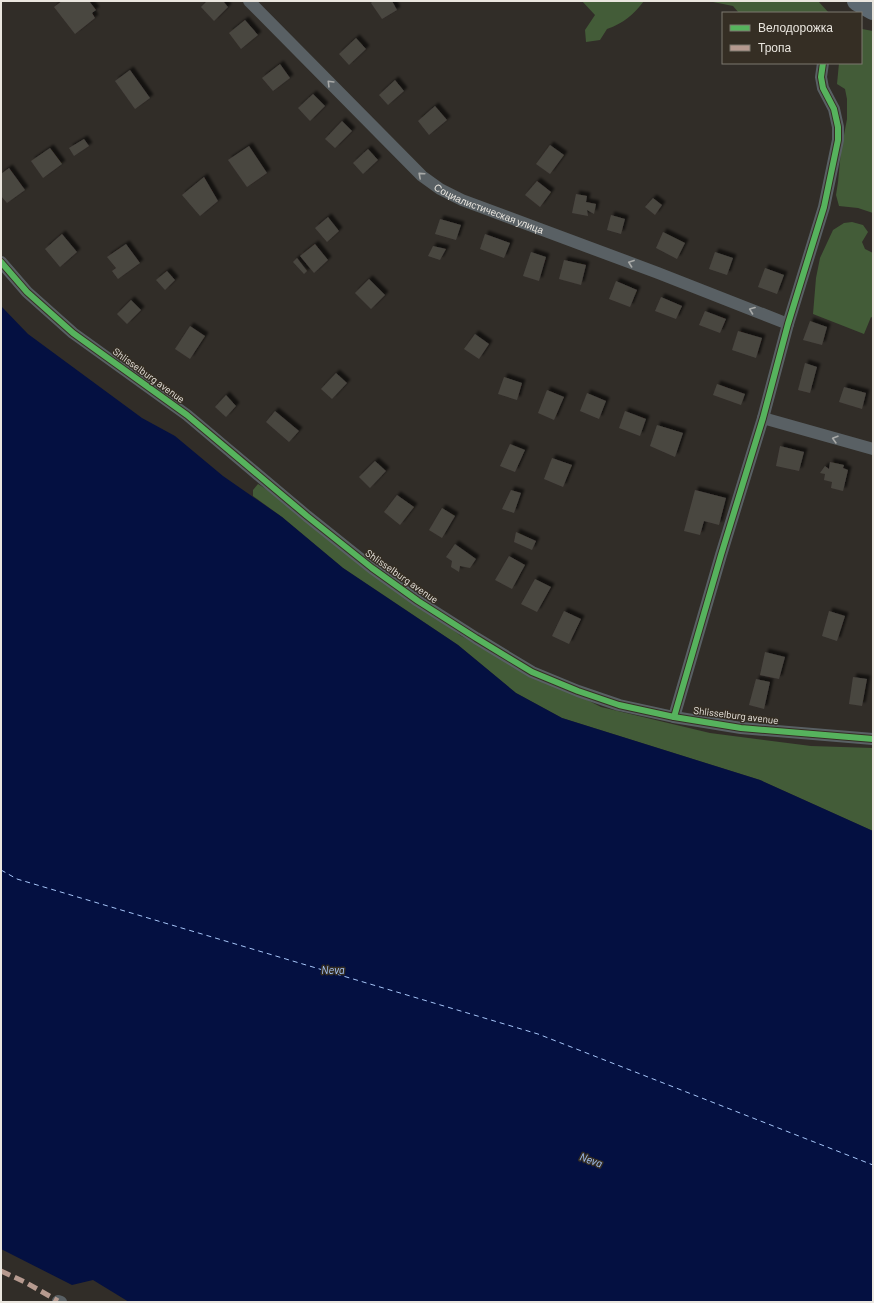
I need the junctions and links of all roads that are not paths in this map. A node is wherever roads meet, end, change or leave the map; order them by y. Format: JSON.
{"nodes":[{"id":1,"x":249,"y":1,"type":"edge"},
{"id":2,"x":823,"y":64,"type":"edge"},
{"id":3,"x":1,"y":262,"type":"edge"},
{"id":4,"x":788,"y":324,"type":"junction"},
{"id":5,"x":763,"y":418,"type":"junction"},
{"id":6,"x":873,"y":449,"type":"edge"},
{"id":7,"x":674,"y":717,"type":"junction"},
{"id":8,"x":873,"y":739,"type":"edge"}],
"edges":[{"from":4,"to":1,"type":"street","name":"Социалистическая улица","one_way":true},
{"from":2,"to":4,"type":"street"},
{"from":3,"to":7,"type":"street","name":"Shlisselburg avenue"},
{"from":4,"to":5,"type":"street"},
{"from":6,"to":5,"type":"street","one_way":true},
{"from":5,"to":7,"type":"street"},
{"from":7,"to":8,"type":"street","name":"Shlisselburg avenue"}]}
